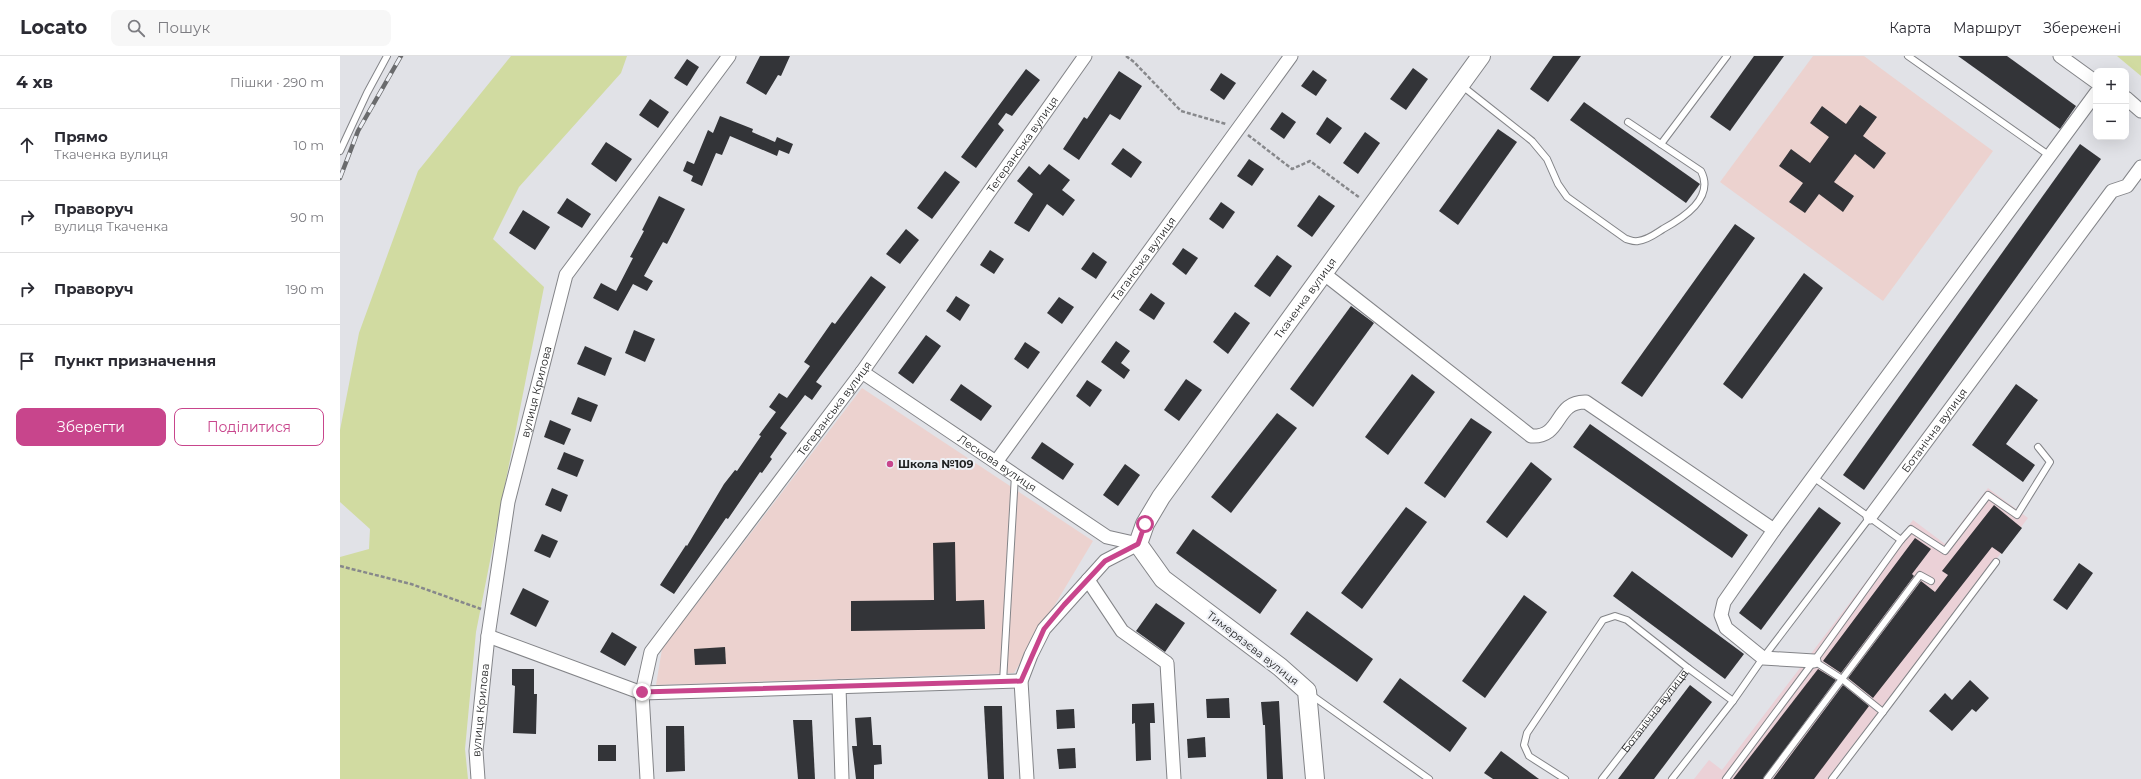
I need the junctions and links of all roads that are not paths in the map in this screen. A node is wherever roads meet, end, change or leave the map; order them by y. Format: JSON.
{"nodes":[{"id":1,"x":387,"y":56,"type":"edge"},
{"id":2,"x":729,"y":56,"type":"edge"},
{"id":3,"x":1291,"y":56,"type":"edge"},
{"id":4,"x":1481,"y":56,"type":"edge"},
{"id":5,"x":1728,"y":56,"type":"edge"},
{"id":6,"x":1908,"y":56,"type":"edge"},
{"id":7,"x":2060,"y":56,"type":"edge"},
{"id":8,"x":1083,"y":57,"type":"edge"},
{"id":9,"x":2093,"y":80,"type":"edge"},
{"id":10,"x":1460,"y":84,"type":"junction"},
{"id":11,"x":2093,"y":97,"type":"edge"},
{"id":12,"x":2129,"y":101,"type":"edge"},
{"id":13,"x":2141,"y":111,"type":"edge"},
{"id":14,"x":1628,"y":122,"type":"dead end"},
{"id":15,"x":1661,"y":144,"type":"junction"},
{"id":16,"x":340,"y":151,"type":"edge"},
{"id":17,"x":2050,"y":156,"type":"junction"},
{"id":18,"x":2141,"y":167,"type":"edge"},
{"id":19,"x":1323,"y":273,"type":"junction"},
{"id":20,"x":862,"y":372,"type":"junction"},
{"id":21,"x":2038,"y":447,"type":"dead end"},
{"id":22,"x":996,"y":462,"type":"junction"},
{"id":23,"x":1014,"y":475,"type":"junction"},
{"id":24,"x":1813,"y":477,"type":"junction"},
{"id":25,"x":1870,"y":517,"type":"junction"},
{"id":26,"x":1774,"y":530,"type":"junction"},
{"id":27,"x":1901,"y":540,"type":"junction"},
{"id":28,"x":1138,"y":544,"type":"junction"},
{"id":29,"x":1996,"y":562,"type":"dead end"},
{"id":30,"x":1088,"y":580,"type":"junction"},
{"id":31,"x":1931,"y":581,"type":"dead end"},
{"id":32,"x":488,"y":636,"type":"junction"},
{"id":33,"x":1763,"y":658,"type":"junction"},
{"id":34,"x":1814,"y":661,"type":"junction"},
{"id":35,"x":1688,"y":668,"type":"junction"},
{"id":36,"x":1842,"y":679,"type":"junction"},
{"id":37,"x":1021,"y":681,"type":"junction"},
{"id":38,"x":1003,"y":682,"type":"junction"},
{"id":39,"x":839,"y":687,"type":"junction"},
{"id":40,"x":1307,"y":691,"type":"junction"},
{"id":41,"x":642,"y":692,"type":"junction"},
{"id":42,"x":1733,"y":701,"type":"junction"},
{"id":43,"x":1883,"y":712,"type":"junction"},
{"id":44,"x":478,"y":779,"type":"edge"},
{"id":45,"x":647,"y":779,"type":"edge"},
{"id":46,"x":842,"y":779,"type":"edge"},
{"id":47,"x":1027,"y":779,"type":"edge"},
{"id":48,"x":1174,"y":779,"type":"edge"},
{"id":49,"x":1315,"y":779,"type":"edge"},
{"id":50,"x":1429,"y":779,"type":"edge"},
{"id":51,"x":1565,"y":779,"type":"edge"},
{"id":52,"x":1602,"y":779,"type":"edge"},
{"id":53,"x":1672,"y":779,"type":"edge"},
{"id":54,"x":1726,"y":779,"type":"edge"},
{"id":55,"x":1767,"y":779,"type":"edge"},
{"id":56,"x":1832,"y":779,"type":"edge"}],
"edges":[{"from":1,"to":16,"type":"lane"},
{"from":2,"to":32,"type":"street","name":"вулиця Крилова"},
{"from":3,"to":22,"type":"street","name":"Таганська вулиця"},
{"from":4,"to":10,"type":"street","name":"Ткаченка вулиця"},
{"from":5,"to":15,"type":"lane"},
{"from":6,"to":17,"type":"lane"},
{"from":7,"to":9,"type":"street"},
{"from":8,"to":20,"type":"street","name":"Тегеранська вулиця"},
{"from":10,"to":15,"type":"lane"},
{"from":10,"to":19,"type":"street","name":"Ткаченка вулиця"},
{"from":11,"to":17,"type":"street"},
{"from":12,"to":13,"type":"street"},
{"from":14,"to":15,"type":"lane"},
{"from":17,"to":24,"type":"street"},
{"from":18,"to":25,"type":"street","name":"Ботанічна вулиця"},
{"from":19,"to":26,"type":"street"},
{"from":19,"to":28,"type":"street","name":"Ткаченка вулиця"},
{"from":20,"to":22,"type":"street","name":"Лескова вулиця"},
{"from":20,"to":41,"type":"street","name":"Тегеранська вулиця"},
{"from":21,"to":27,"type":"lane"},
{"from":22,"to":23,"type":"street","name":"Лескова вулиця"},
{"from":23,"to":28,"type":"street","name":"Лескова вулиця"},
{"from":23,"to":38,"type":"lane"},
{"from":24,"to":25,"type":"lane"},
{"from":24,"to":26,"type":"street"},
{"from":25,"to":27,"type":"lane"},
{"from":25,"to":33,"type":"lane","name":"Ботанічна вулиця"},
{"from":26,"to":33,"type":"street"},
{"from":27,"to":34,"type":"lane"},
{"from":28,"to":30,"type":"street"},
{"from":28,"to":40,"type":"street","name":"Тимерязєва вулиця"},
{"from":29,"to":43,"type":"lane"},
{"from":30,"to":37,"type":"street"},
{"from":30,"to":48,"type":"street"},
{"from":31,"to":36,"type":"lane"},
{"from":32,"to":41,"type":"street"},
{"from":32,"to":44,"type":"street","name":"вулиця Крилова"},
{"from":33,"to":34,"type":"street"},
{"from":33,"to":42,"type":"lane","name":"Ботанічна вулиця"},
{"from":34,"to":36,"type":"lane"},
{"from":34,"to":54,"type":"lane"},
{"from":35,"to":42,"type":"lane","name":"Ботанічна вулиця"},
{"from":35,"to":51,"type":"lane"},
{"from":35,"to":52,"type":"lane","name":"Ботанічна вулиця"},
{"from":36,"to":43,"type":"lane"},
{"from":36,"to":55,"type":"lane"},
{"from":37,"to":38,"type":"street"},
{"from":37,"to":47,"type":"street"},
{"from":38,"to":39,"type":"street"},
{"from":39,"to":41,"type":"street"},
{"from":39,"to":46,"type":"street"},
{"from":40,"to":49,"type":"street","name":"Тимерязєва вулиця"},
{"from":40,"to":50,"type":"lane"},
{"from":41,"to":45,"type":"street","name":"Тегеранська вулиця"},
{"from":42,"to":53,"type":"lane","name":"Ботанічна вулиця"},
{"from":43,"to":56,"type":"lane"}]}
